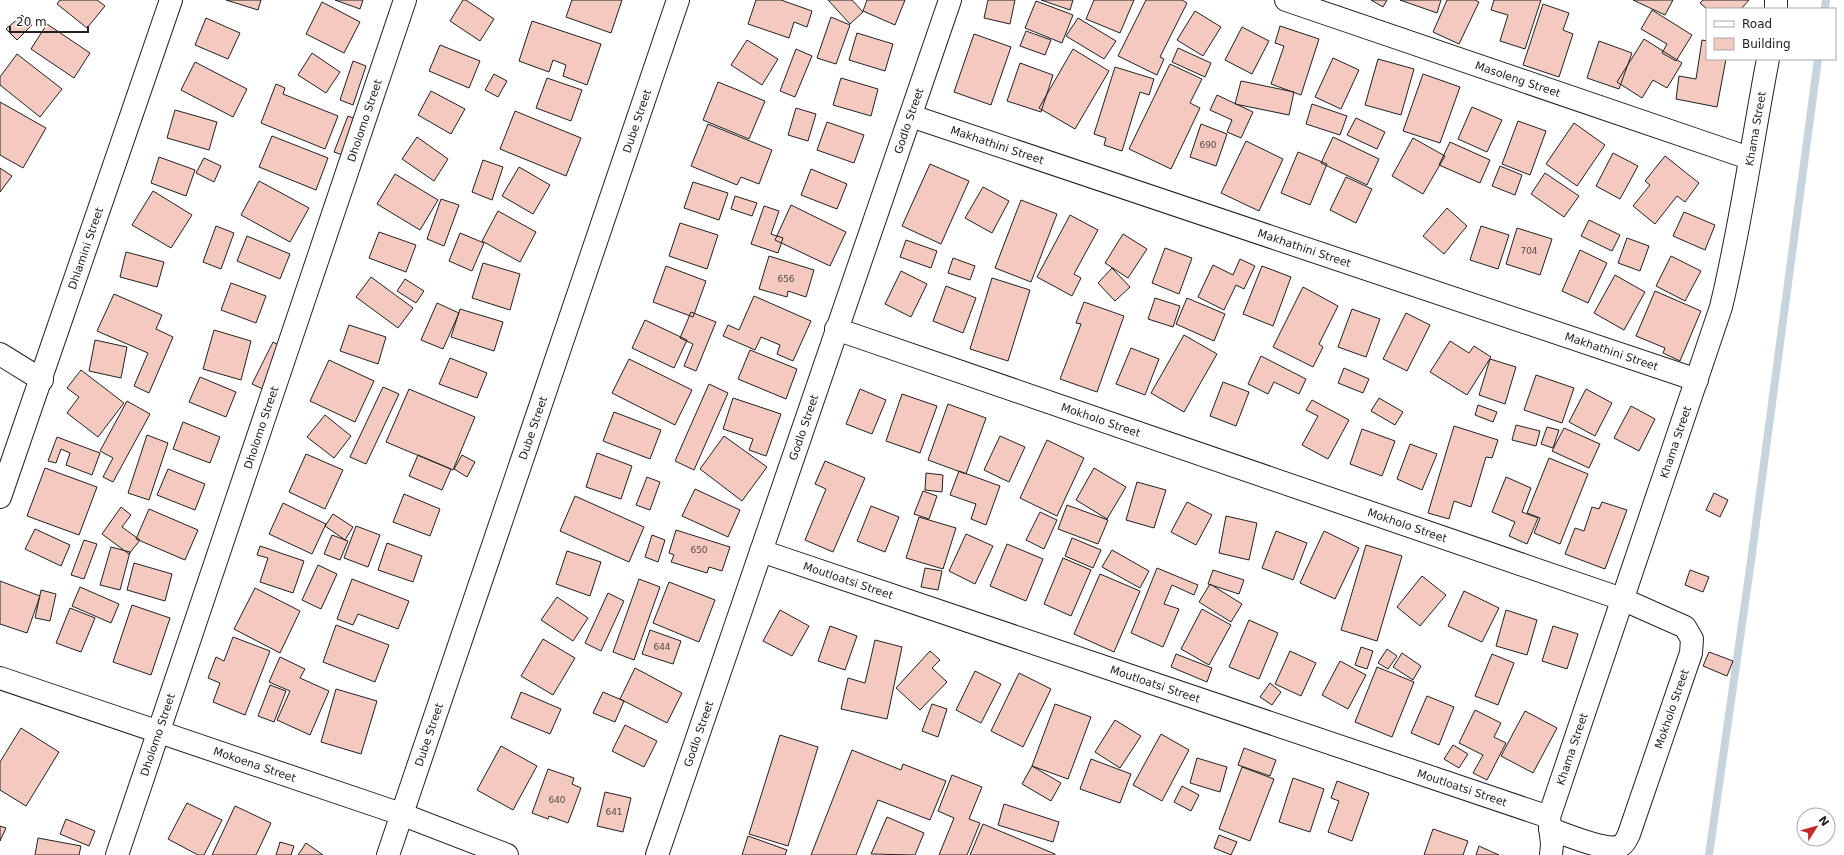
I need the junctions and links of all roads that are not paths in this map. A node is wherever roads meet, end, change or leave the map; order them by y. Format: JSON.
{"nodes":[{"id":1,"x":171,"y":0,"type":"edge"},
{"id":2,"x":404,"y":0,"type":"edge"},
{"id":3,"x":678,"y":0,"type":"edge"},
{"id":4,"x":950,"y":0,"type":"edge"},
{"id":5,"x":1286,"y":0,"type":"edge"},
{"id":6,"x":1768,"y":60,"type":"edge"},
{"id":7,"x":911,"y":116,"type":"junction"},
{"id":8,"x":1749,"y":158,"type":"junction"},
{"id":9,"x":836,"y":329,"type":"junction"},
{"id":10,"x":0,"y":354,"type":"edge"},
{"id":11,"x":42,"y":380,"type":"junction"},
{"id":12,"x":1698,"y":380,"type":"junction"},
{"id":13,"x":0,"y":496,"type":"edge"},
{"id":14,"x":761,"y":551,"type":"junction"},
{"id":15,"x":1622,"y":599,"type":"junction"},
{"id":16,"x":0,"y":678,"type":"edge"},
{"id":17,"x":159,"y":731,"type":"junction"},
{"id":18,"x":401,"y":814,"type":"junction"},
{"id":19,"x":1549,"y":823,"type":"junction"},
{"id":20,"x":117,"y":855,"type":"edge"},
{"id":21,"x":388,"y":855,"type":"edge"},
{"id":22,"x":507,"y":855,"type":"edge"},
{"id":23,"x":657,"y":855,"type":"edge"},
{"id":24,"x":1551,"y":855,"type":"edge"}],
"edges":[{"from":1,"to":11,"type":"street","name":"Dhlamini Street"},
{"from":2,"to":17,"type":"street","name":"Dholomo Street"},
{"from":3,"to":18,"type":"street","name":"Dube Street"},
{"from":4,"to":7,"type":"street","name":"Godlo Street"},
{"from":5,"to":8,"type":"street","name":"Masoleng Street"},
{"from":6,"to":8,"type":"street","name":"Khama Street"},
{"from":7,"to":9,"type":"street","name":"Godlo Street"},
{"from":7,"to":12,"type":"street","name":"Makhathini Street"},
{"from":8,"to":12,"type":"street","name":"Khama Street"},
{"from":9,"to":14,"type":"street","name":"Godlo Street"},
{"from":9,"to":15,"type":"street","name":"Mokholo Street"},
{"from":10,"to":11,"type":"street"},
{"from":11,"to":13,"type":"street","name":"Dhlamini Street"},
{"from":12,"to":15,"type":"street","name":"Khama Street"},
{"from":14,"to":19,"type":"street","name":"Moutloatsi Street"},
{"from":14,"to":23,"type":"street","name":"Godlo Street"},
{"from":15,"to":19,"type":"street","name":"Khama Street"},
{"from":15,"to":19,"type":"street","name":"Mokholo Street"},
{"from":16,"to":17,"type":"street","name":"Mokoena Street"},
{"from":17,"to":18,"type":"street","name":"Mokoena Street"},
{"from":17,"to":20,"type":"street","name":"Dholomo Street"},
{"from":18,"to":21,"type":"street","name":"Dube Street"},
{"from":18,"to":22,"type":"street","name":"Mokoena Street"},
{"from":19,"to":24,"type":"street"}]}
